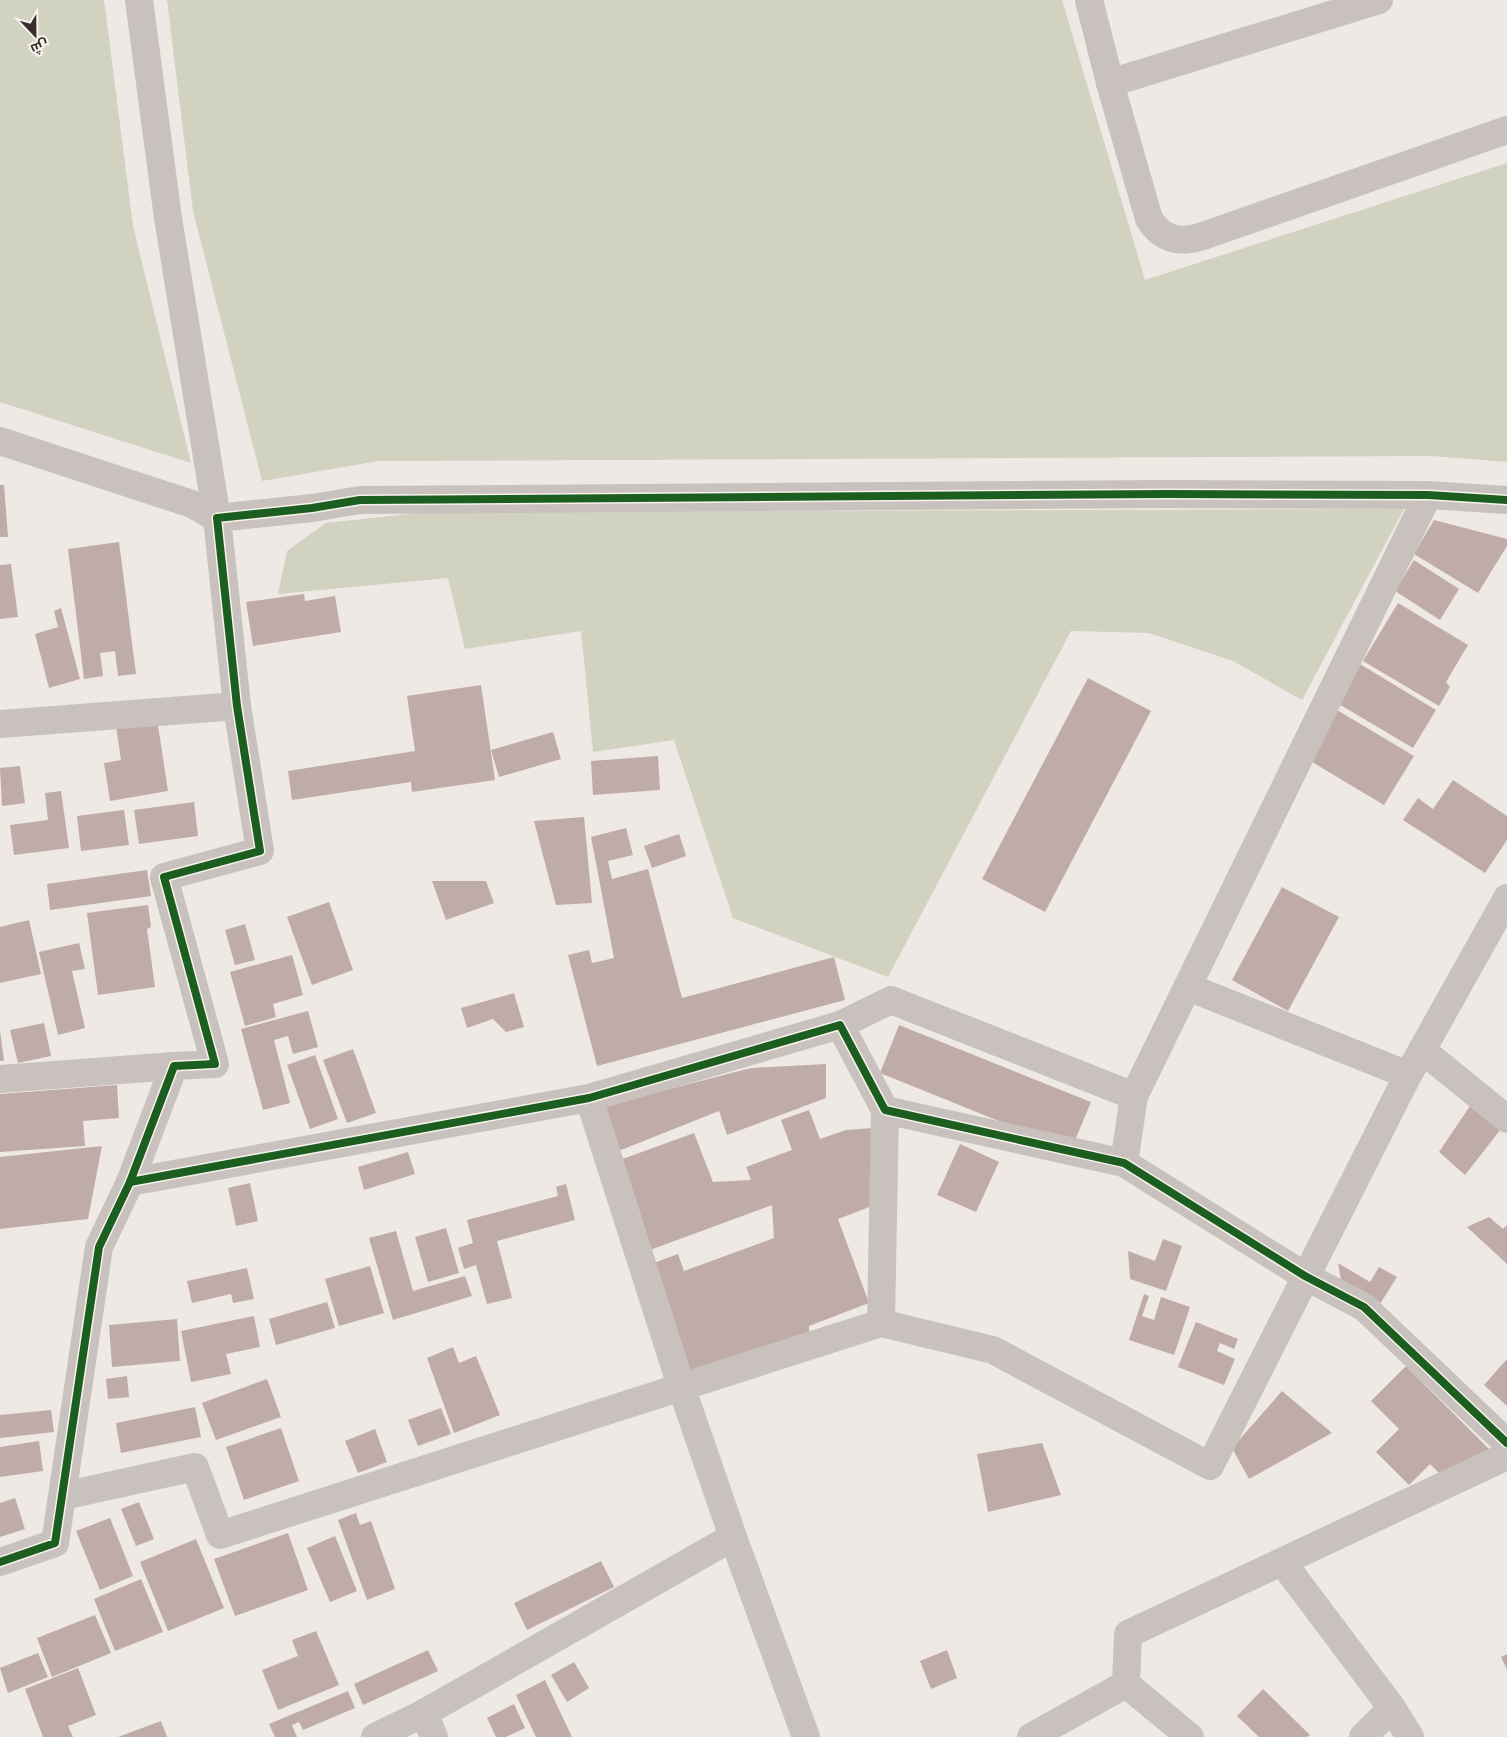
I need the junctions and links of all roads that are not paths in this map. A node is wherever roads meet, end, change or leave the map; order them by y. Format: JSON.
{"nodes":[{"id":1,"x":138,"y":0,"type":"edge"},
{"id":2,"x":1089,"y":0,"type":"edge"},
{"id":3,"x":1379,"y":0,"type":"edge"},
{"id":4,"x":1110,"y":83,"type":"junction"},
{"id":5,"x":1507,"y":130,"type":"edge"},
{"id":6,"x":0,"y":441,"type":"edge"},
{"id":7,"x":1428,"y":495,"type":"junction"},
{"id":8,"x":1507,"y":500,"type":"edge"},
{"id":9,"x":217,"y":518,"type":"junction"},
{"id":10,"x":237,"y":706,"type":"junction"},
{"id":11,"x":0,"y":724,"type":"edge"},
{"id":12,"x":1507,"y":898,"type":"edge"},
{"id":13,"x":1188,"y":987,"type":"junction"},
{"id":14,"x":840,"y":1025,"type":"junction"},
{"id":15,"x":1422,"y":1050,"type":"junction"},
{"id":16,"x":174,"y":1066,"type":"junction"},
{"id":17,"x":1408,"y":1075,"type":"junction"},
{"id":18,"x":0,"y":1079,"type":"edge"},
{"id":19,"x":1134,"y":1096,"type":"junction"},
{"id":20,"x":589,"y":1098,"type":"junction"},
{"id":21,"x":885,"y":1110,"type":"junction"},
{"id":22,"x":1507,"y":1119,"type":"edge"},
{"id":23,"x":1124,"y":1163,"type":"junction"},
{"id":24,"x":130,"y":1182,"type":"junction"},
{"id":25,"x":1305,"y":1276,"type":"junction"},
{"id":26,"x":881,"y":1323,"type":"junction"},
{"id":27,"x":681,"y":1386,"type":"junction"},
{"id":28,"x":1507,"y":1443,"type":"edge"},
{"id":29,"x":1507,"y":1456,"type":"edge"},
{"id":30,"x":63,"y":1496,"type":"junction"},
{"id":31,"x":733,"y":1537,"type":"junction"},
{"id":32,"x":0,"y":1562,"type":"edge"},
{"id":33,"x":1283,"y":1563,"type":"junction"},
{"id":34,"x":1126,"y":1684,"type":"junction"},
{"id":35,"x":1392,"y":1708,"type":"junction"},
{"id":36,"x":429,"y":1725,"type":"edge"},
{"id":37,"x":375,"y":1737,"type":"edge"},
{"id":38,"x":806,"y":1737,"type":"edge"},
{"id":39,"x":1031,"y":1737,"type":"edge"},
{"id":40,"x":1190,"y":1737,"type":"edge"},
{"id":41,"x":1363,"y":1737,"type":"edge"},
{"id":42,"x":1410,"y":1737,"type":"edge"}],
"edges":[{"from":1,"to":9,"type":"street"},
{"from":2,"to":4,"type":"street"},
{"from":3,"to":4,"type":"street"},
{"from":4,"to":5,"type":"street"},
{"from":6,"to":9,"type":"street"},
{"from":7,"to":8,"type":"street"},
{"from":7,"to":9,"type":"street"},
{"from":7,"to":13,"type":"street"},
{"from":9,"to":10,"type":"street"},
{"from":10,"to":11,"type":"street"},
{"from":10,"to":16,"type":"street"},
{"from":12,"to":15,"type":"street"},
{"from":13,"to":17,"type":"street"},
{"from":13,"to":19,"type":"street"},
{"from":14,"to":19,"type":"street"},
{"from":14,"to":20,"type":"street"},
{"from":14,"to":21,"type":"street"},
{"from":15,"to":17,"type":"street"},
{"from":15,"to":22,"type":"street"},
{"from":16,"to":18,"type":"street"},
{"from":16,"to":24,"type":"street"},
{"from":17,"to":25,"type":"street"},
{"from":19,"to":23,"type":"street"},
{"from":20,"to":24,"type":"street"},
{"from":20,"to":27,"type":"street"},
{"from":21,"to":23,"type":"street"},
{"from":21,"to":26,"type":"street"},
{"from":23,"to":25,"type":"street"},
{"from":24,"to":30,"type":"street"},
{"from":25,"to":26,"type":"street"},
{"from":25,"to":28,"type":"street"},
{"from":26,"to":27,"type":"street"},
{"from":27,"to":30,"type":"street"},
{"from":27,"to":31,"type":"street"},
{"from":29,"to":33,"type":"street"},
{"from":30,"to":32,"type":"street"},
{"from":31,"to":36,"type":"street"},
{"from":31,"to":38,"type":"street"},
{"from":33,"to":34,"type":"street"},
{"from":33,"to":35,"type":"street"},
{"from":34,"to":39,"type":"street"},
{"from":34,"to":40,"type":"street"},
{"from":35,"to":41,"type":"street"},
{"from":35,"to":42,"type":"street"},
{"from":36,"to":37,"type":"street"}]}
